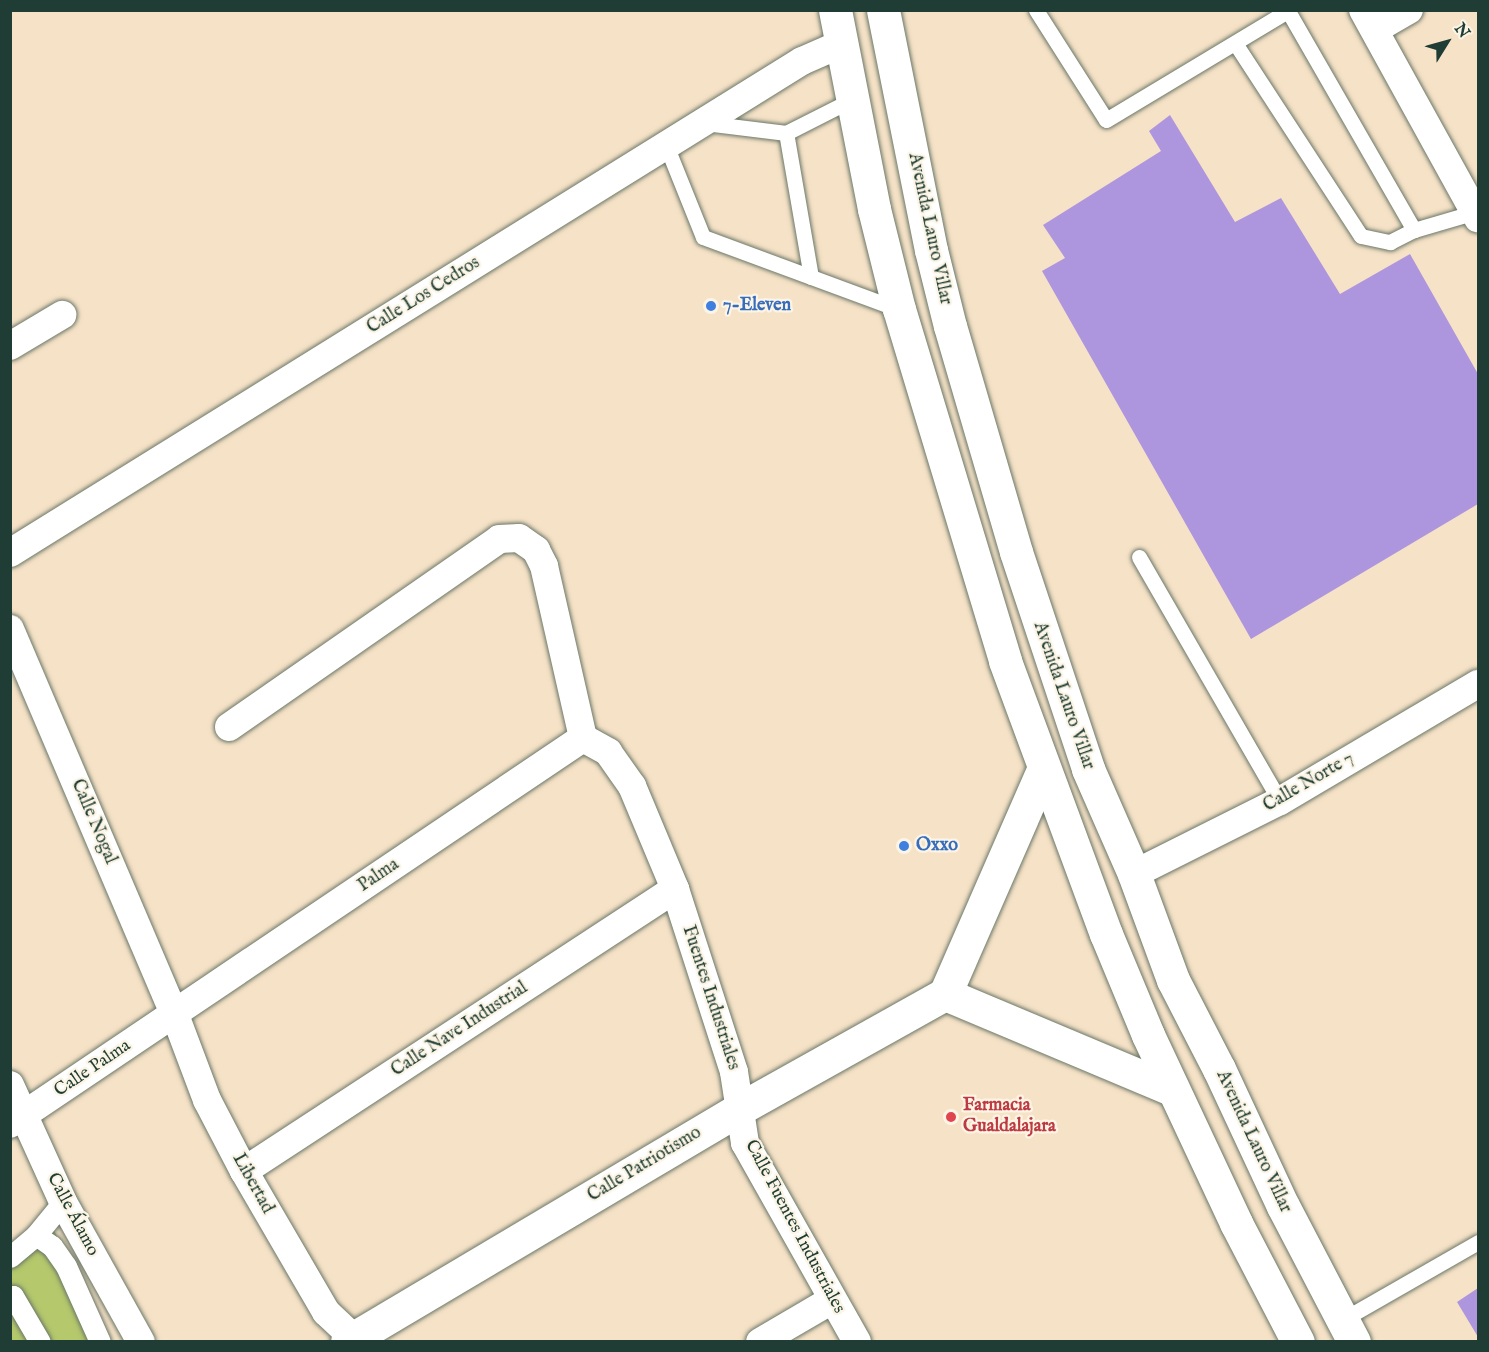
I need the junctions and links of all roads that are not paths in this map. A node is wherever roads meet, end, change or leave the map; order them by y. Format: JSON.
{"nodes":[{"id":1,"x":835,"y":10,"type":"edge"},
{"id":2,"x":883,"y":10,"type":"edge"},
{"id":3,"x":1036,"y":10,"type":"edge"},
{"id":4,"x":1409,"y":10,"type":"edge"},
{"id":5,"x":1288,"y":11,"type":"edge"},
{"id":6,"x":1370,"y":20,"type":"edge"},
{"id":7,"x":1235,"y":43,"type":"junction"},
{"id":8,"x":841,"y":44,"type":"junction"},
{"id":9,"x":853,"y":99,"type":"junction"},
{"id":10,"x":703,"y":123,"type":"junction"},
{"id":11,"x":786,"y":133,"type":"junction"},
{"id":12,"x":666,"y":146,"type":"junction"},
{"id":13,"x":1477,"y":215,"type":"edge"},
{"id":14,"x":1414,"y":230,"type":"junction"},
{"id":15,"x":811,"y":277,"type":"junction"},
{"id":16,"x":899,"y":309,"type":"junction"},
{"id":17,"x":62,"y":315,"type":"dead end"},
{"id":18,"x":10,"y":346,"type":"edge"},
{"id":19,"x":10,"y":553,"type":"edge"},
{"id":20,"x":1139,"y":557,"type":"dead end"},
{"id":21,"x":10,"y":629,"type":"edge"},
{"id":22,"x":1479,"y":684,"type":"edge"},
{"id":23,"x":229,"y":726,"type":"dead end"},
{"id":24,"x":583,"y":738,"type":"junction"},
{"id":25,"x":1043,"y":770,"type":"junction"},
{"id":26,"x":1280,"y":801,"type":"junction"},
{"id":27,"x":1134,"y":874,"type":"junction"},
{"id":28,"x":675,"y":889,"type":"junction"},
{"id":29,"x":945,"y":994,"type":"junction"},
{"id":30,"x":175,"y":1015,"type":"junction"},
{"id":31,"x":10,"y":1084,"type":"edge"},
{"id":32,"x":1173,"y":1090,"type":"junction"},
{"id":33,"x":739,"y":1109,"type":"junction"},
{"id":34,"x":17,"y":1120,"type":"edge"},
{"id":35,"x":244,"y":1171,"type":"junction"},
{"id":36,"x":63,"y":1202,"type":"junction"},
{"id":37,"x":36,"y":1235,"type":"junction"},
{"id":38,"x":1479,"y":1242,"type":"edge"},
{"id":39,"x":10,"y":1257,"type":"edge"},
{"id":40,"x":10,"y":1297,"type":"edge"},
{"id":41,"x":832,"y":1300,"type":"junction"},
{"id":42,"x":1348,"y":1331,"type":"edge"},
{"id":43,"x":353,"y":1340,"type":"edge"},
{"id":44,"x":40,"y":1341,"type":"edge"},
{"id":45,"x":100,"y":1341,"type":"edge"},
{"id":46,"x":141,"y":1341,"type":"edge"},
{"id":47,"x":760,"y":1341,"type":"edge"},
{"id":48,"x":857,"y":1341,"type":"edge"},
{"id":49,"x":1298,"y":1341,"type":"edge"}],
"edges":[{"from":1,"to":8,"type":"main road"},
{"from":2,"to":27,"type":"main road","name":"Avenida Lauro Villar"},
{"from":3,"to":7,"type":"lane"},
{"from":4,"to":6,"type":"street"},
{"from":5,"to":7,"type":"lane"},
{"from":5,"to":14,"type":"lane"},
{"from":6,"to":13,"type":"street"},
{"from":7,"to":14,"type":"lane"},
{"from":8,"to":9,"type":"main road"},
{"from":8,"to":10,"type":"street","name":"Calle Los Cedros"},
{"from":9,"to":11,"type":"lane"},
{"from":9,"to":16,"type":"main road"},
{"from":10,"to":11,"type":"lane"},
{"from":10,"to":12,"type":"street","name":"Calle Los Cedros"},
{"from":11,"to":15,"type":"lane"},
{"from":12,"to":15,"type":"lane"},
{"from":12,"to":19,"type":"street","name":"Calle Los Cedros"},
{"from":13,"to":14,"type":"lane"},
{"from":15,"to":16,"type":"lane"},
{"from":16,"to":25,"type":"main road"},
{"from":17,"to":18,"type":"street"},
{"from":20,"to":26,"type":"lane"},
{"from":21,"to":30,"type":"street","name":"Calle Nogal"},
{"from":22,"to":26,"type":"street","name":"Calle Norte 7"},
{"from":23,"to":24,"type":"street"},
{"from":24,"to":28,"type":"street","name":"Fuentes Industriales"},
{"from":24,"to":30,"type":"street","name":"Palma"},
{"from":25,"to":29,"type":"main road"},
{"from":25,"to":32,"type":"main road"},
{"from":26,"to":27,"type":"street","name":"Calle Norte 7"},
{"from":27,"to":42,"type":"main road","name":"Avenida Lauro Villar"},
{"from":28,"to":33,"type":"street","name":"Fuentes Industriales"},
{"from":28,"to":35,"type":"street","name":"Calle Nave Industrial"},
{"from":29,"to":32,"type":"main road"},
{"from":29,"to":33,"type":"main road","name":"Calle Patriotismo"},
{"from":30,"to":34,"type":"street","name":"Calle Palma"},
{"from":30,"to":35,"type":"street","name":"Libertad"},
{"from":31,"to":34,"type":"street","name":"Calle Álamo"},
{"from":32,"to":49,"type":"main road"},
{"from":33,"to":41,"type":"street","name":"Calle Fuentes Industriales"},
{"from":33,"to":43,"type":"main road","name":"Calle Patriotismo"},
{"from":34,"to":36,"type":"street","name":"Calle Álamo"},
{"from":35,"to":43,"type":"street","name":"Libertad"},
{"from":36,"to":37,"type":"street"},
{"from":36,"to":46,"type":"street","name":"Calle Álamo"},
{"from":37,"to":39,"type":"street"},
{"from":37,"to":45,"type":"street"},
{"from":38,"to":42,"type":"lane"},
{"from":40,"to":44,"type":"street"},
{"from":41,"to":47,"type":"street"},
{"from":41,"to":48,"type":"street","name":"Calle Fuentes Industriales"}]}
